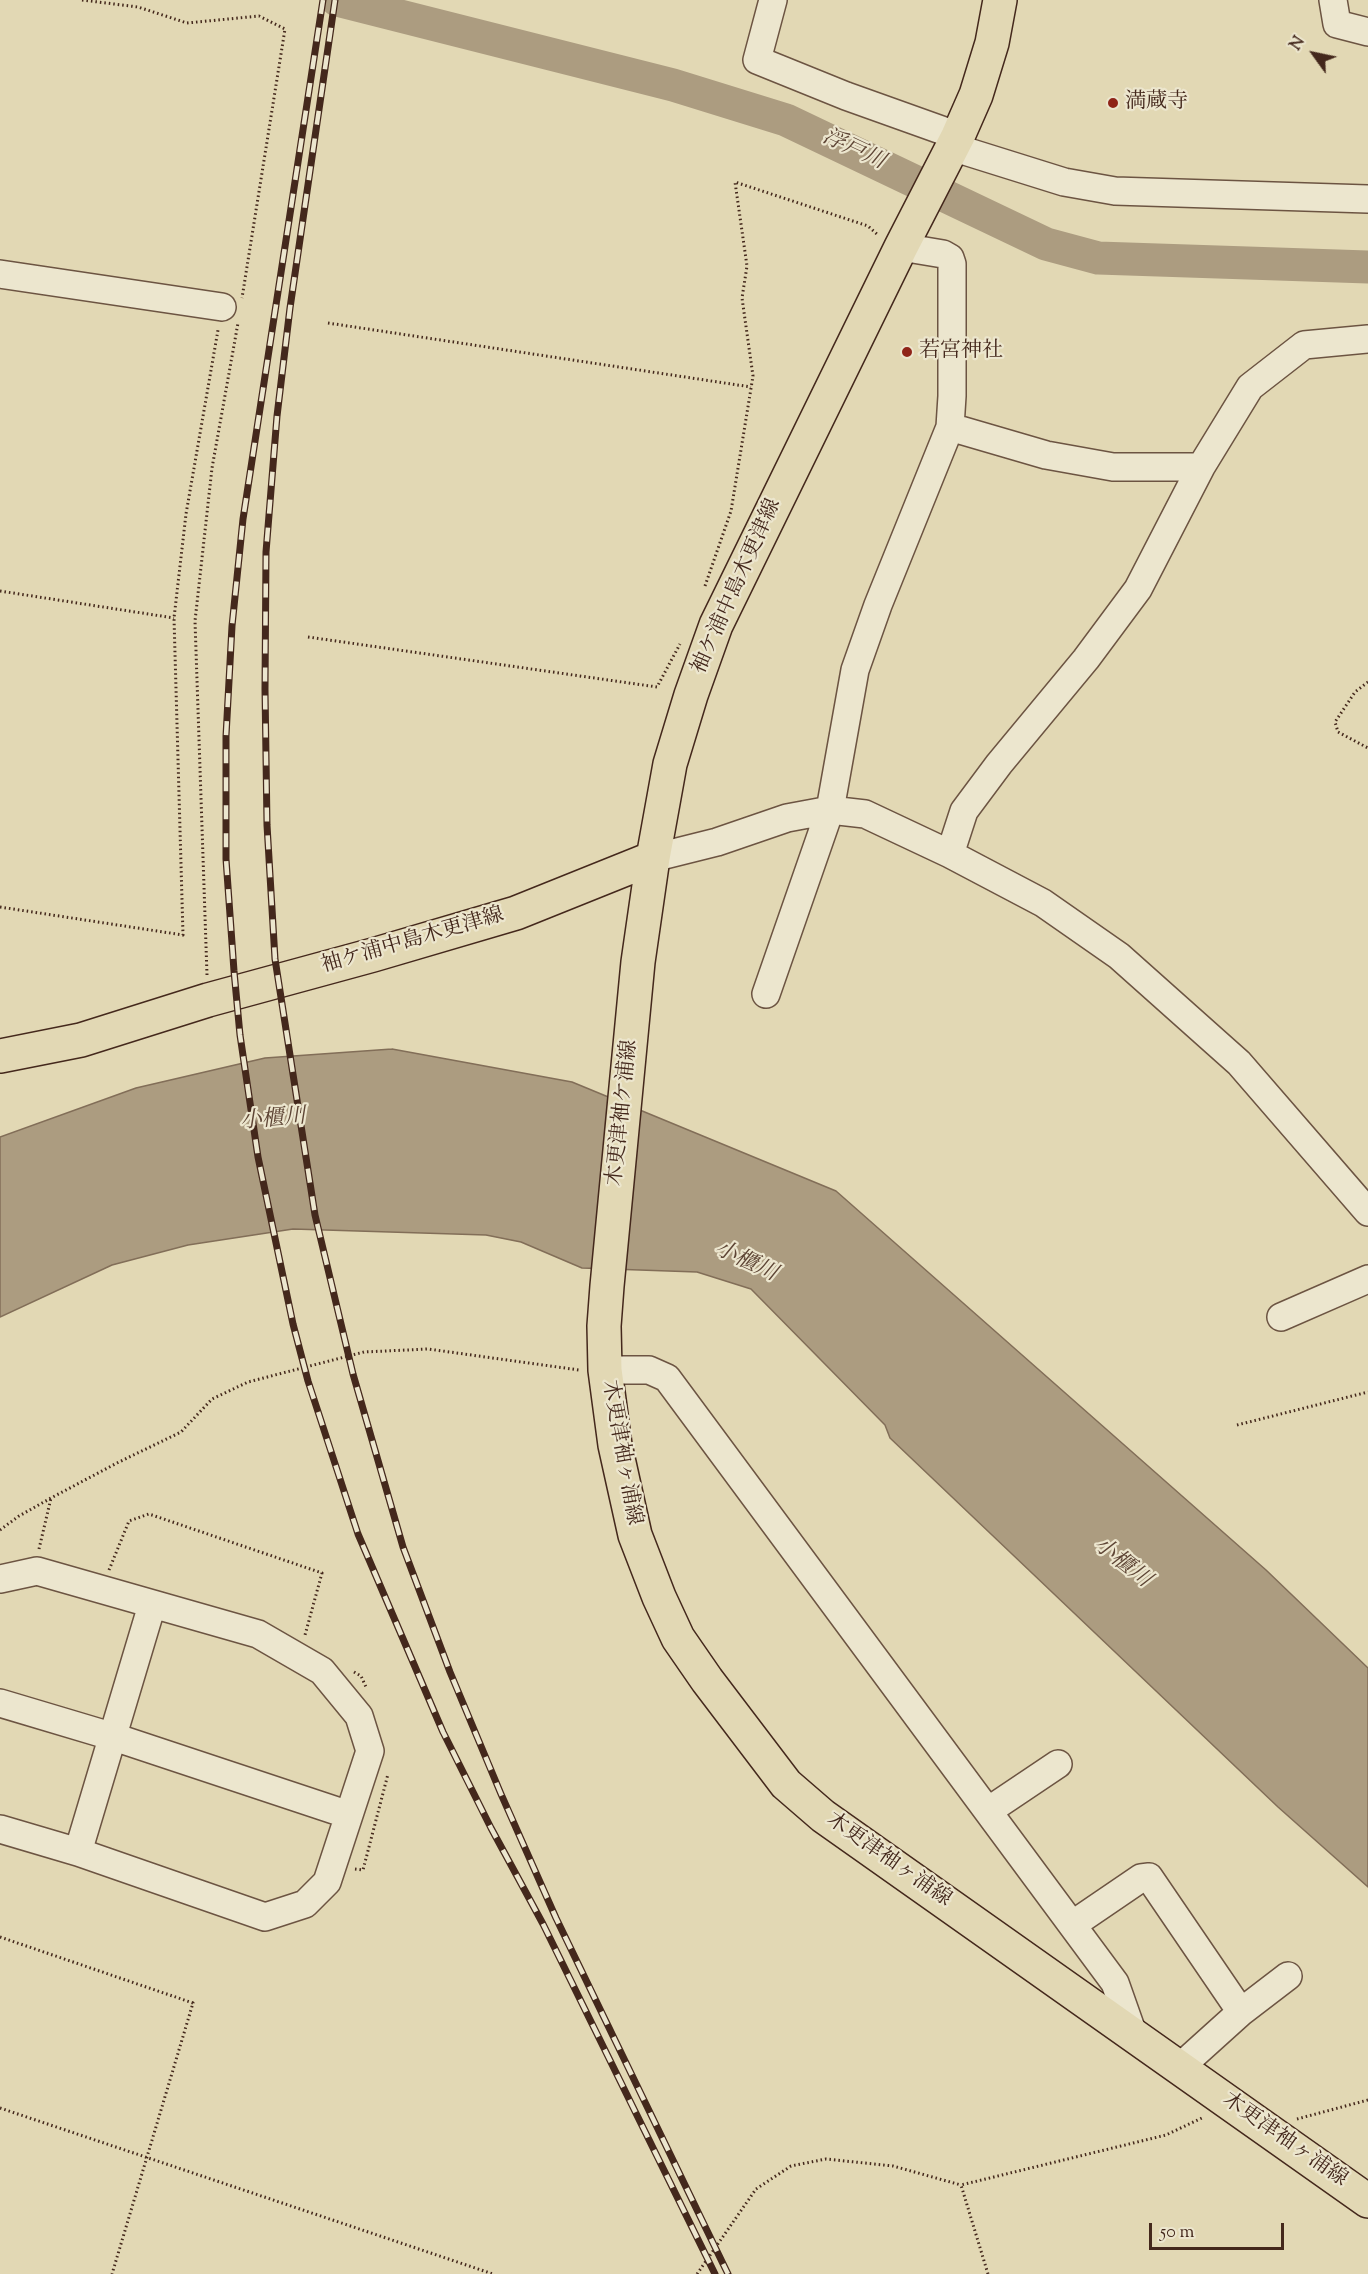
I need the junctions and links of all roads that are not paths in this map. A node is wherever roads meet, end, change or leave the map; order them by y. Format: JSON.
{"nodes":[{"id":1,"x":772,"y":0,"type":"edge"},
{"id":2,"x":1000,"y":0,"type":"edge"},
{"id":3,"x":1333,"y":0,"type":"edge"},
{"id":4,"x":1368,"y":32,"type":"edge"},
{"id":5,"x":952,"y":146,"type":"junction"},
{"id":6,"x":1368,"y":199,"type":"edge"},
{"id":7,"x":901,"y":247,"type":"junction"},
{"id":8,"x":0,"y":274,"type":"edge"},
{"id":9,"x":234,"y":309,"type":"road end"},
{"id":10,"x":1368,"y":339,"type":"edge"},
{"id":11,"x":950,"y":427,"type":"junction"},
{"id":12,"x":1201,"y":467,"type":"junction"},
{"id":13,"x":830,"y":810,"type":"junction"},
{"id":14,"x":950,"y":854,"type":"junction"},
{"id":15,"x":653,"y":858,"type":"junction"},
{"id":16,"x":766,"y":994,"type":"dead end"},
{"id":17,"x":0,"y":1056,"type":"edge"},
{"id":18,"x":1368,"y":1212,"type":"edge"},
{"id":19,"x":1368,"y":1279,"type":"edge"},
{"id":20,"x":1281,"y":1317,"type":"dead end"},
{"id":21,"x":605,"y":1370,"type":"junction"},
{"id":22,"x":0,"y":1579,"type":"edge"},
{"id":23,"x":152,"y":1605,"type":"junction"},
{"id":24,"x":0,"y":1703,"type":"edge"},
{"id":25,"x":114,"y":1737,"type":"junction"},
{"id":26,"x":1058,"y":1764,"type":"dead end"},
{"id":27,"x":988,"y":1811,"type":"junction"},
{"id":28,"x":349,"y":1815,"type":"junction"},
{"id":29,"x":0,"y":1829,"type":"edge"},
{"id":30,"x":78,"y":1852,"type":"junction"},
{"id":31,"x":1072,"y":1924,"type":"junction"},
{"id":32,"x":1288,"y":1976,"type":"dead end"},
{"id":33,"x":1241,"y":2012,"type":"junction"},
{"id":34,"x":1133,"y":2034,"type":"junction"},
{"id":35,"x":1180,"y":2067,"type":"junction"},
{"id":36,"x":1368,"y":2201,"type":"edge"}],
"edges":[{"from":1,"to":5,"type":"street"},
{"from":2,"to":5,"type":"main road","name":"袖ケ浦中島木更津線"},
{"from":3,"to":4,"type":"street"},
{"from":5,"to":6,"type":"street"},
{"from":5,"to":7,"type":"main road","name":"袖ケ浦中島木更津線"},
{"from":7,"to":11,"type":"street"},
{"from":7,"to":15,"type":"main road","name":"袖ケ浦中島木更津線"},
{"from":8,"to":9,"type":"street"},
{"from":10,"to":12,"type":"street"},
{"from":11,"to":12,"type":"street"},
{"from":11,"to":13,"type":"street"},
{"from":12,"to":14,"type":"street"},
{"from":13,"to":14,"type":"street"},
{"from":13,"to":15,"type":"street"},
{"from":13,"to":16,"type":"street"},
{"from":14,"to":18,"type":"street"},
{"from":15,"to":17,"type":"main road","name":"袖ケ浦中島木更津線"},
{"from":15,"to":21,"type":"main road","name":"木更津袖ケ浦線"},
{"from":19,"to":20,"type":"street"},
{"from":21,"to":27,"type":"street"},
{"from":21,"to":34,"type":"main road","name":"木更津袖ヶ浦線"},
{"from":22,"to":23,"type":"street"},
{"from":23,"to":25,"type":"street"},
{"from":23,"to":28,"type":"street"},
{"from":24,"to":25,"type":"street"},
{"from":25,"to":28,"type":"street"},
{"from":25,"to":30,"type":"street"},
{"from":26,"to":27,"type":"street"},
{"from":27,"to":31,"type":"street"},
{"from":28,"to":30,"type":"street"},
{"from":29,"to":30,"type":"street"},
{"from":31,"to":33,"type":"street"},
{"from":31,"to":34,"type":"street"},
{"from":32,"to":33,"type":"street"},
{"from":33,"to":35,"type":"street"},
{"from":34,"to":35,"type":"main road","name":"木更津袖ヶ浦線"},
{"from":35,"to":36,"type":"main road","name":"木更津袖ヶ浦線"}]}
